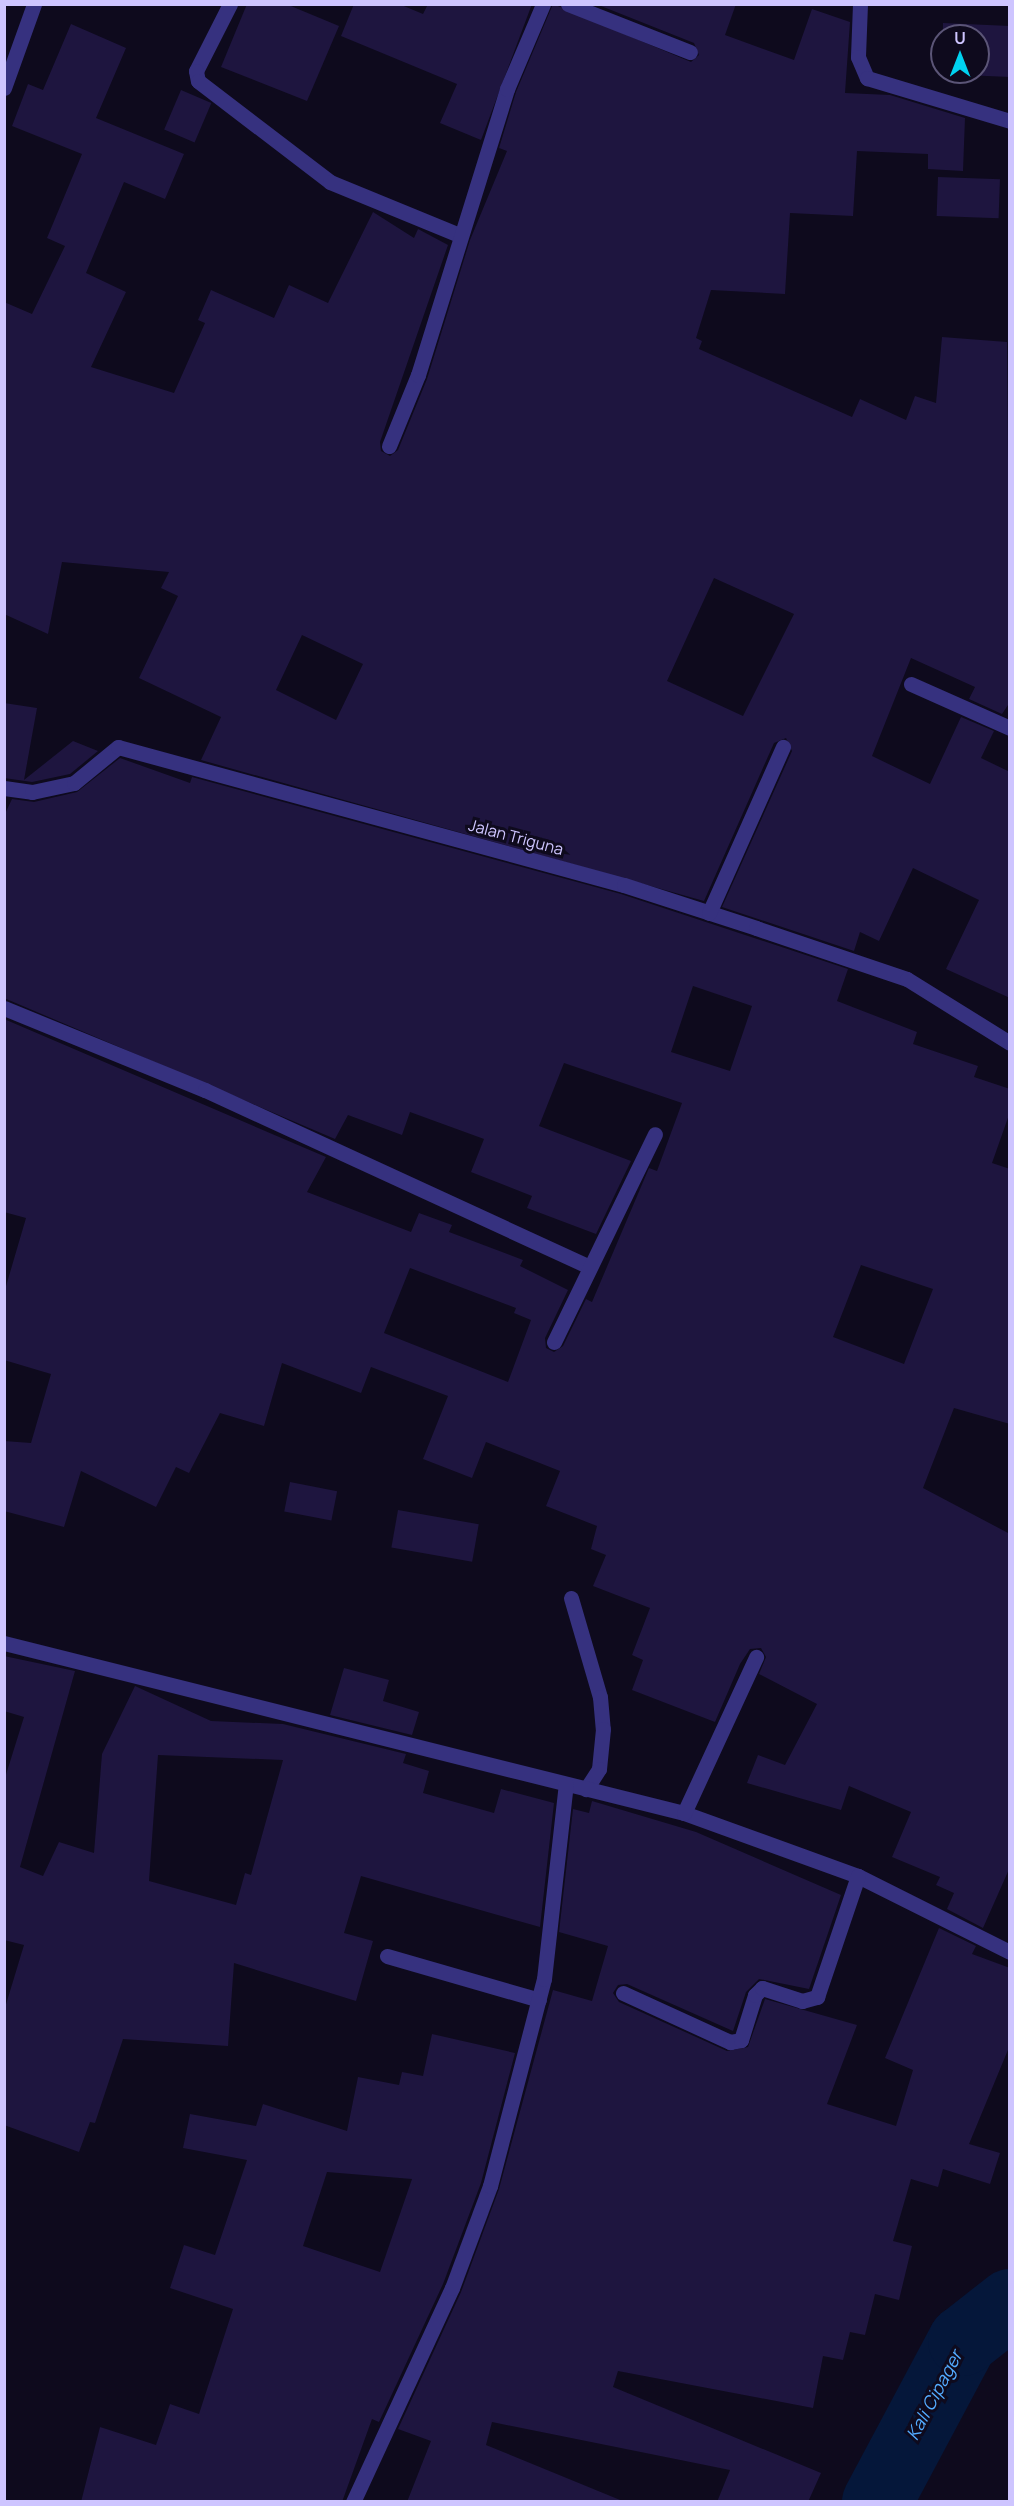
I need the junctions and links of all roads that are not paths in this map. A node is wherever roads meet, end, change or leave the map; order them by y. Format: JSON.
{"nodes":[{"id":1,"x":34,"y":4,"type":"edge"},
{"id":2,"x":230,"y":4,"type":"edge"},
{"id":3,"x":543,"y":4,"type":"edge"},
{"id":4,"x":568,"y":4,"type":"edge"},
{"id":5,"x":860,"y":4,"type":"edge"},
{"id":6,"x":690,"y":52,"type":"dead end"},
{"id":7,"x":4,"y":88,"type":"edge"},
{"id":8,"x":1010,"y":121,"type":"edge"},
{"id":9,"x":459,"y":235,"type":"junction"},
{"id":10,"x":389,"y":446,"type":"dead end"},
{"id":11,"x":911,"y":684,"type":"dead end"},
{"id":12,"x":1010,"y":728,"type":"edge"},
{"id":13,"x":783,"y":747,"type":"dead end"},
{"id":14,"x":4,"y":788,"type":"edge"},
{"id":15,"x":710,"y":913,"type":"junction"},
{"id":16,"x":4,"y":1008,"type":"edge"},
{"id":17,"x":1010,"y":1043,"type":"edge"},
{"id":18,"x":655,"y":1134,"type":"dead end"},
{"id":19,"x":588,"y":1267,"type":"junction"},
{"id":20,"x":554,"y":1341,"type":"dead end"},
{"id":21,"x":571,"y":1598,"type":"dead end"},
{"id":22,"x":4,"y":1643,"type":"edge"},
{"id":23,"x":756,"y":1657,"type":"dead end"},
{"id":24,"x":566,"y":1784,"type":"junction"},
{"id":25,"x":586,"y":1789,"type":"junction"},
{"id":26,"x":684,"y":1813,"type":"junction"},
{"id":27,"x":858,"y":1876,"type":"junction"},
{"id":28,"x":1010,"y":1952,"type":"edge"},
{"id":29,"x":387,"y":1956,"type":"dead end"},
{"id":30,"x":622,"y":1993,"type":"dead end"},
{"id":31,"x":539,"y":2000,"type":"junction"},
{"id":32,"x":353,"y":2502,"type":"edge"}],
"edges":[{"from":1,"to":7,"type":"street"},
{"from":2,"to":9,"type":"street"},
{"from":3,"to":9,"type":"street"},
{"from":4,"to":6,"type":"street"},
{"from":5,"to":8,"type":"street"},
{"from":9,"to":10,"type":"street"},
{"from":11,"to":12,"type":"street"},
{"from":13,"to":15,"type":"street"},
{"from":14,"to":15,"type":"street","name":"Jalan Triguna"},
{"from":15,"to":17,"type":"street","name":"Jalan Triguna"},
{"from":16,"to":19,"type":"street"},
{"from":18,"to":19,"type":"street"},
{"from":19,"to":20,"type":"street"},
{"from":21,"to":25,"type":"street"},
{"from":22,"to":24,"type":"street"},
{"from":23,"to":26,"type":"street"},
{"from":24,"to":25,"type":"street"},
{"from":24,"to":31,"type":"street"},
{"from":25,"to":26,"type":"street"},
{"from":26,"to":27,"type":"street"},
{"from":27,"to":28,"type":"street"},
{"from":27,"to":30,"type":"street"},
{"from":29,"to":31,"type":"street"},
{"from":31,"to":32,"type":"street"}]}
